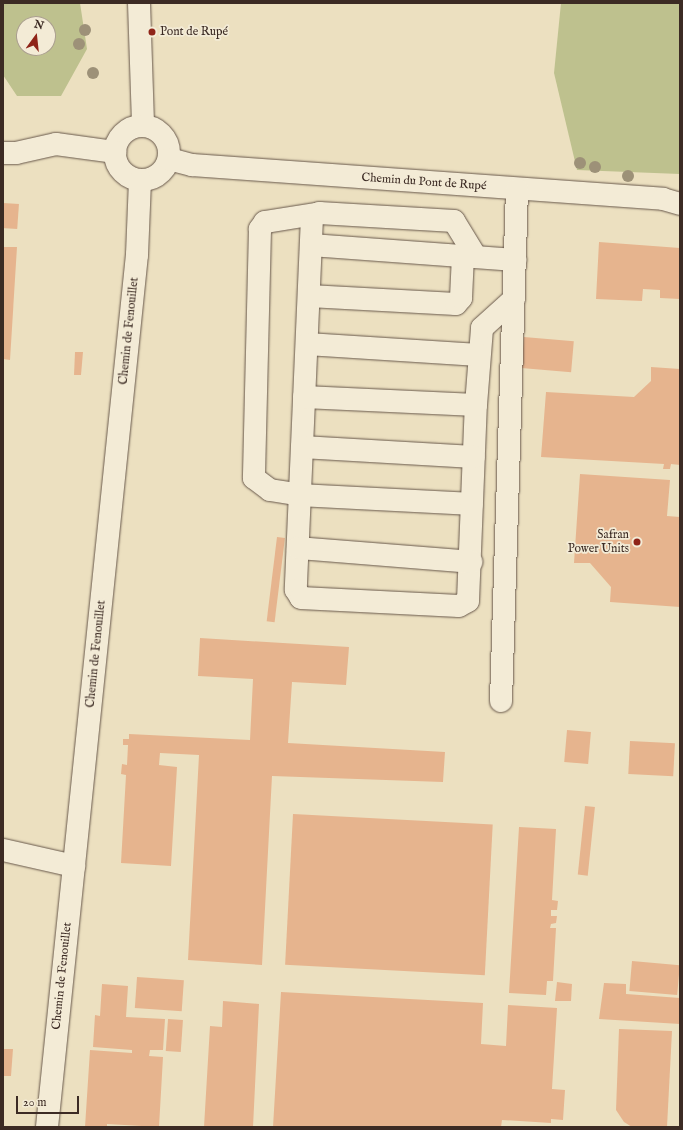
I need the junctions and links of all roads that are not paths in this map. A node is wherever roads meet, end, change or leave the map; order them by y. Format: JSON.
{"nodes":[{"id":1,"x":139,"y":3,"type":"edge"},
{"id":2,"x":143,"y":126,"type":"junction"},
{"id":3,"x":115,"y":152,"type":"junction"},
{"id":4,"x":3,"y":153,"type":"edge"},
{"id":5,"x":169,"y":159,"type":"junction"},
{"id":6,"x":140,"y":180,"type":"junction"},
{"id":7,"x":517,"y":189,"type":"junction"},
{"id":8,"x":680,"y":204,"type":"edge"},
{"id":9,"x":315,"y":214,"type":"junction"},
{"id":10,"x":311,"y":246,"type":"junction"},
{"id":11,"x":470,"y":257,"type":"junction"},
{"id":12,"x":515,"y":260,"type":"junction"},
{"id":13,"x":308,"y":296,"type":"junction"},
{"id":14,"x":514,"y":299,"type":"junction"},
{"id":15,"x":307,"y":344,"type":"junction"},
{"id":16,"x":479,"y":355,"type":"junction"},
{"id":17,"x":304,"y":397,"type":"junction"},
{"id":18,"x":476,"y":405,"type":"junction"},
{"id":19,"x":302,"y":448,"type":"junction"},
{"id":20,"x":474,"y":457,"type":"junction"},
{"id":21,"x":300,"y":495,"type":"junction"},
{"id":22,"x":472,"y":504,"type":"junction"},
{"id":23,"x":298,"y":548,"type":"junction"},
{"id":24,"x":471,"y":562,"type":"junction"},
{"id":25,"x":501,"y":701,"type":"dead end"},
{"id":26,"x":3,"y":850,"type":"edge"},
{"id":27,"x":74,"y":866,"type":"junction"},
{"id":28,"x":47,"y":1127,"type":"edge"}],
"edges":[{"from":1,"to":2,"type":"street"},
{"from":2,"to":3,"type":"street"},
{"from":2,"to":5,"type":"street"},
{"from":3,"to":4,"type":"street"},
{"from":3,"to":6,"type":"street"},
{"from":5,"to":6,"type":"street"},
{"from":5,"to":7,"type":"street","name":"Chemin du Pont de Rupé"},
{"from":6,"to":27,"type":"street","name":"Chemin de Fenouillet"},
{"from":7,"to":8,"type":"street","name":"Chemin du Pont de Rupé"},
{"from":7,"to":12,"type":"street"},
{"from":9,"to":10,"type":"street"},
{"from":9,"to":11,"type":"street"},
{"from":9,"to":21,"type":"street"},
{"from":10,"to":11,"type":"street"},
{"from":10,"to":13,"type":"street"},
{"from":11,"to":12,"type":"street"},
{"from":11,"to":13,"type":"street"},
{"from":12,"to":14,"type":"street"},
{"from":13,"to":15,"type":"street"},
{"from":14,"to":16,"type":"street"},
{"from":14,"to":25,"type":"street"},
{"from":15,"to":16,"type":"street"},
{"from":15,"to":17,"type":"street"},
{"from":16,"to":18,"type":"street"},
{"from":17,"to":18,"type":"street"},
{"from":17,"to":19,"type":"street"},
{"from":18,"to":20,"type":"street"},
{"from":19,"to":20,"type":"street"},
{"from":19,"to":21,"type":"street"},
{"from":20,"to":22,"type":"street"},
{"from":21,"to":22,"type":"street"},
{"from":21,"to":23,"type":"street"},
{"from":22,"to":24,"type":"street"},
{"from":23,"to":24,"type":"street"},
{"from":23,"to":24,"type":"street"},
{"from":26,"to":27,"type":"street"},
{"from":27,"to":28,"type":"street","name":"Chemin de Fenouillet"}]}
